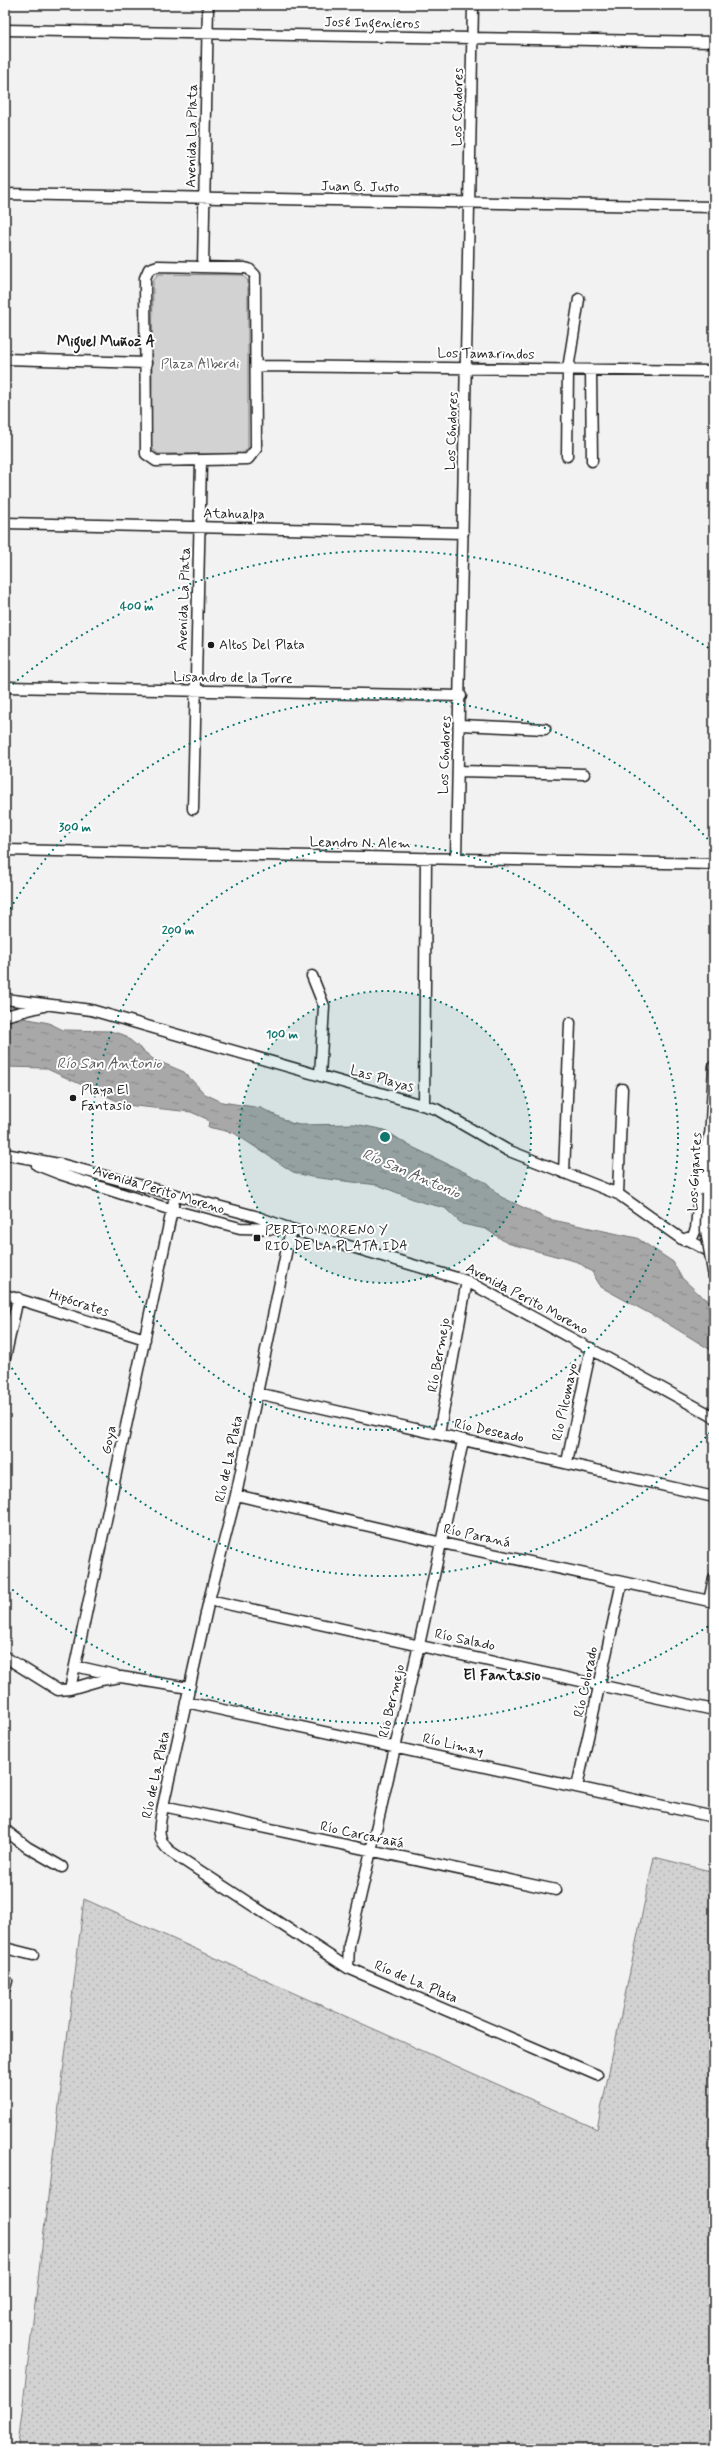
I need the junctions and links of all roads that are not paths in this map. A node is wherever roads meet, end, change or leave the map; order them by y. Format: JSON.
{"nodes":[{"id":1,"x":208,"y":5,"type":"edge"},
{"id":2,"x":473,"y":5,"type":"edge"},
{"id":3,"x":5,"y":30,"type":"edge"},
{"id":4,"x":207,"y":34,"type":"junction"},
{"id":5,"x":473,"y":38,"type":"junction"},
{"id":6,"x":714,"y":42,"type":"edge"},
{"id":7,"x":5,"y":194,"type":"edge"},
{"id":8,"x":205,"y":198,"type":"junction"},
{"id":9,"x":470,"y":203,"type":"junction"},
{"id":10,"x":714,"y":207,"type":"edge"},
{"id":11,"x":203,"y":266,"type":"junction"},
{"id":12,"x":579,"y":299,"type":"dead end"},
{"id":13,"x":5,"y":359,"type":"edge"},
{"id":14,"x":146,"y":363,"type":"junction"},
{"id":15,"x":257,"y":366,"type":"junction"},
{"id":16,"x":468,"y":367,"type":"junction"},
{"id":17,"x":568,"y":369,"type":"junction"},
{"id":18,"x":591,"y":370,"type":"junction"},
{"id":19,"x":714,"y":371,"type":"edge"},
{"id":20,"x":567,"y":456,"type":"dead end"},
{"id":21,"x":592,"y":461,"type":"dead end"},
{"id":22,"x":201,"y":462,"type":"junction"},
{"id":23,"x":5,"y":523,"type":"edge"},
{"id":24,"x":201,"y":527,"type":"junction"},
{"id":25,"x":463,"y":532,"type":"junction"},
{"id":26,"x":5,"y":687,"type":"edge"},
{"id":27,"x":196,"y":692,"type":"junction"},
{"id":28,"x":460,"y":696,"type":"junction"},
{"id":29,"x":460,"y":725,"type":"junction"},
{"id":30,"x":545,"y":729,"type":"dead end"},
{"id":31,"x":458,"y":771,"type":"junction"},
{"id":32,"x":584,"y":774,"type":"dead end"},
{"id":33,"x":193,"y":809,"type":"dead end"},
{"id":34,"x":5,"y":850,"type":"edge"},
{"id":35,"x":426,"y":858,"type":"junction"},
{"id":36,"x":456,"y":858,"type":"junction"},
{"id":37,"x":714,"y":864,"type":"edge"},
{"id":38,"x":312,"y":976,"type":"dead end"},
{"id":39,"x":5,"y":999,"type":"edge"},
{"id":40,"x":48,"y":1004,"type":"junction"},
{"id":41,"x":5,"y":1016,"type":"edge"},
{"id":42,"x":570,"y":1023,"type":"dead end"},
{"id":43,"x":714,"y":1066,"type":"edge"},
{"id":44,"x":320,"y":1076,"type":"junction"},
{"id":45,"x":622,"y":1089,"type":"dead end"},
{"id":46,"x":424,"y":1105,"type":"junction"},
{"id":47,"x":710,"y":1134,"type":"junction"},
{"id":48,"x":5,"y":1154,"type":"edge"},
{"id":49,"x":23,"y":1159,"type":"junction"},
{"id":50,"x":564,"y":1173,"type":"junction"},
{"id":51,"x":618,"y":1194,"type":"junction"},
{"id":52,"x":175,"y":1196,"type":"junction"},
{"id":53,"x":172,"y":1210,"type":"junction"},
{"id":54,"x":291,"y":1229,"type":"junction"},
{"id":55,"x":686,"y":1240,"type":"junction"},
{"id":56,"x":714,"y":1254,"type":"edge"},
{"id":57,"x":714,"y":1278,"type":"edge"},
{"id":58,"x":467,"y":1281,"type":"junction"},
{"id":59,"x":5,"y":1295,"type":"edge"},
{"id":60,"x":18,"y":1298,"type":"junction"},
{"id":61,"x":145,"y":1339,"type":"junction"},
{"id":62,"x":591,"y":1348,"type":"junction"},
{"id":63,"x":5,"y":1358,"type":"edge"},
{"id":64,"x":257,"y":1393,"type":"junction"},
{"id":65,"x":714,"y":1417,"type":"edge"},
{"id":66,"x":439,"y":1434,"type":"junction"},
{"id":67,"x":463,"y":1441,"type":"junction"},
{"id":68,"x":567,"y":1462,"type":"junction"},
{"id":69,"x":236,"y":1495,"type":"junction"},
{"id":70,"x":714,"y":1497,"type":"edge"},
{"id":71,"x":442,"y":1543,"type":"junction"},
{"id":72,"x":714,"y":1578,"type":"edge"},
{"id":73,"x":622,"y":1582,"type":"junction"},
{"id":74,"x":209,"y":1600,"type":"junction"},
{"id":75,"x":712,"y":1601,"type":"edge"},
{"id":76,"x":419,"y":1645,"type":"junction"},
{"id":77,"x":5,"y":1657,"type":"edge"},
{"id":78,"x":75,"y":1666,"type":"junction"},
{"id":79,"x":121,"y":1677,"type":"junction"},
{"id":80,"x":600,"y":1684,"type":"junction"},
{"id":81,"x":189,"y":1688,"type":"junction"},
{"id":82,"x":70,"y":1689,"type":"junction"},
{"id":83,"x":186,"y":1702,"type":"junction"},
{"id":84,"x":714,"y":1710,"type":"edge"},
{"id":85,"x":396,"y":1747,"type":"junction"},
{"id":86,"x":577,"y":1787,"type":"junction"},
{"id":87,"x":163,"y":1806,"type":"junction"},
{"id":88,"x":714,"y":1817,"type":"edge"},
{"id":89,"x":5,"y":1830,"type":"edge"},
{"id":90,"x":372,"y":1852,"type":"junction"},
{"id":91,"x":62,"y":1867,"type":"dead end"},
{"id":92,"x":556,"y":1890,"type":"dead end"},
{"id":93,"x":5,"y":1948,"type":"edge"},
{"id":94,"x":33,"y":1955,"type":"dead end"},
{"id":95,"x":348,"y":1968,"type":"junction"},
{"id":96,"x":597,"y":2075,"type":"dead end"}],
"edges":[{"from":1,"to":4,"type":"street","name":"Avenida La Plata"},
{"from":2,"to":5,"type":"street","name":"Los Cóndores"},
{"from":3,"to":4,"type":"street","name":"José Ingenieros"},
{"from":4,"to":5,"type":"street","name":"José Ingenieros"},
{"from":4,"to":8,"type":"street","name":"Avenida La Plata"},
{"from":5,"to":6,"type":"street","name":"José Ingenieros"},
{"from":5,"to":9,"type":"street","name":"Los Cóndores"},
{"from":7,"to":8,"type":"street","name":"Juan B. Justo"},
{"from":8,"to":9,"type":"street","name":"Juan B. Justo"},
{"from":8,"to":11,"type":"street","name":"Avenida La Plata"},
{"from":9,"to":10,"type":"street","name":"Juan B. Justo"},
{"from":9,"to":16,"type":"street","name":"Los Cóndores"},
{"from":11,"to":14,"type":"street"},
{"from":11,"to":15,"type":"street"},
{"from":12,"to":17,"type":"street"},
{"from":13,"to":14,"type":"street"},
{"from":14,"to":22,"type":"street"},
{"from":15,"to":16,"type":"street","name":"Los Tamarindos"},
{"from":15,"to":22,"type":"street"},
{"from":16,"to":17,"type":"street","name":"Los Tamarindos"},
{"from":16,"to":25,"type":"street","name":"Los Cóndores"},
{"from":17,"to":18,"type":"street","name":"Los Tamarindos"},
{"from":17,"to":20,"type":"street"},
{"from":18,"to":19,"type":"street","name":"Los Tamarindos"},
{"from":18,"to":21,"type":"street"},
{"from":22,"to":24,"type":"street","name":"Avenida La Plata"},
{"from":23,"to":24,"type":"street","name":"Atahualpa"},
{"from":24,"to":25,"type":"street","name":"Atahualpa"},
{"from":24,"to":27,"type":"street","name":"Avenida La Plata"},
{"from":25,"to":28,"type":"street","name":"Los Cóndores"},
{"from":26,"to":27,"type":"street","name":"Lisandro de la Torre"},
{"from":27,"to":28,"type":"street","name":"Lisandro de la Torre"},
{"from":27,"to":33,"type":"street","name":"Avenida La Plata"},
{"from":28,"to":29,"type":"street","name":"Los Cóndores"},
{"from":29,"to":30,"type":"street"},
{"from":29,"to":31,"type":"street","name":"Los Cóndores"},
{"from":31,"to":32,"type":"street"},
{"from":31,"to":36,"type":"street","name":"Los Cóndores"},
{"from":34,"to":35,"type":"street","name":"Leandro N. Alem"},
{"from":35,"to":36,"type":"street","name":"Leandro N. Alem"},
{"from":35,"to":46,"type":"street"},
{"from":36,"to":37,"type":"street","name":"Leandro N. Alem"},
{"from":38,"to":44,"type":"street"},
{"from":39,"to":40,"type":"street","name":"Las Playas"},
{"from":40,"to":41,"type":"street"},
{"from":40,"to":44,"type":"street","name":"Las Playas"},
{"from":42,"to":50,"type":"street"},
{"from":43,"to":47,"type":"street","name":"Los Gigantes"},
{"from":44,"to":46,"type":"street","name":"Las Playas"},
{"from":45,"to":51,"type":"street"},
{"from":46,"to":50,"type":"street","name":"Las Playas"},
{"from":47,"to":55,"type":"street"},
{"from":47,"to":57,"type":"street","name":"Los Gigantes","bridge":true},
{"from":48,"to":49,"type":"street","name":"Avenida Perito Moreno"},
{"from":49,"to":52,"type":"street","name":"Avenida Perito Moreno"},
{"from":49,"to":53,"type":"street","name":"Avenida Perito Moreno"},
{"from":50,"to":51,"type":"street","name":"Las Playas"},
{"from":51,"to":55,"type":"street","name":"Las Playas"},
{"from":52,"to":53,"type":"street","name":"Goya"},
{"from":52,"to":54,"type":"street","name":"Avenida Perito Moreno"},
{"from":53,"to":54,"type":"street","name":"Avenida Perito Moreno"},
{"from":53,"to":61,"type":"street","name":"Goya"},
{"from":54,"to":58,"type":"street","name":"Avenida Perito Moreno"},
{"from":54,"to":64,"type":"street","name":"Río de La Plata"},
{"from":55,"to":56,"type":"street","name":"Las Playas"},
{"from":58,"to":62,"type":"street","name":"Avenida Perito Moreno"},
{"from":58,"to":66,"type":"street","name":"Río Bermejo"},
{"from":59,"to":60,"type":"street","name":"Hipócrates"},
{"from":60,"to":61,"type":"street","name":"Hipócrates"},
{"from":60,"to":63,"type":"street"},
{"from":61,"to":78,"type":"street","name":"Goya"},
{"from":62,"to":65,"type":"street","name":"Avenida Perito Moreno"},
{"from":62,"to":68,"type":"street","name":"Río Pilcomayo"},
{"from":64,"to":66,"type":"street","name":"Río Deseado"},
{"from":64,"to":69,"type":"street","name":"Río de La Plata"},
{"from":66,"to":67,"type":"street","name":"Río Deseado"},
{"from":67,"to":68,"type":"street","name":"Río Deseado"},
{"from":67,"to":71,"type":"street","name":"Río Bermejo"},
{"from":68,"to":70,"type":"street","name":"Río Deseado"},
{"from":69,"to":71,"type":"street","name":"Río Paraná"},
{"from":69,"to":74,"type":"street","name":"Río de La Plata"},
{"from":71,"to":73,"type":"street","name":"Río Paraná"},
{"from":71,"to":76,"type":"street","name":"Río Bermejo"},
{"from":72,"to":75,"type":"street"},
{"from":73,"to":75,"type":"street","name":"Río Paraná"},
{"from":73,"to":80,"type":"street","name":"Río Colorado"},
{"from":74,"to":76,"type":"street","name":"Río Salado"},
{"from":74,"to":81,"type":"street","name":"Río de La Plata"},
{"from":76,"to":80,"type":"street","name":"Río Salado"},
{"from":76,"to":85,"type":"street","name":"Río Bermejo"},
{"from":77,"to":82,"type":"street"},
{"from":78,"to":79,"type":"street"},
{"from":78,"to":82,"type":"street","name":"Goya"},
{"from":79,"to":81,"type":"street"},
{"from":79,"to":82,"type":"street"},
{"from":80,"to":84,"type":"street","name":"Río Salado"},
{"from":80,"to":86,"type":"street","name":"Río Colorado"},
{"from":81,"to":83,"type":"street","name":"Río de La Plata"},
{"from":83,"to":85,"type":"street","name":"Río Limay"},
{"from":83,"to":87,"type":"street","name":"Río de La Plata"},
{"from":85,"to":86,"type":"street","name":"Río Limay"},
{"from":85,"to":90,"type":"street","name":"Río Bermejo"},
{"from":86,"to":88,"type":"street","name":"Río Limay"},
{"from":87,"to":90,"type":"street","name":"Río Carcarañá"},
{"from":87,"to":95,"type":"street","name":"Río de La Plata"},
{"from":89,"to":91,"type":"street"},
{"from":90,"to":92,"type":"street","name":"Río Carcarañá"},
{"from":90,"to":95,"type":"street","name":"Río Bermejo"},
{"from":93,"to":94,"type":"street"},
{"from":95,"to":96,"type":"street","name":"Río de La Plata"}]}
